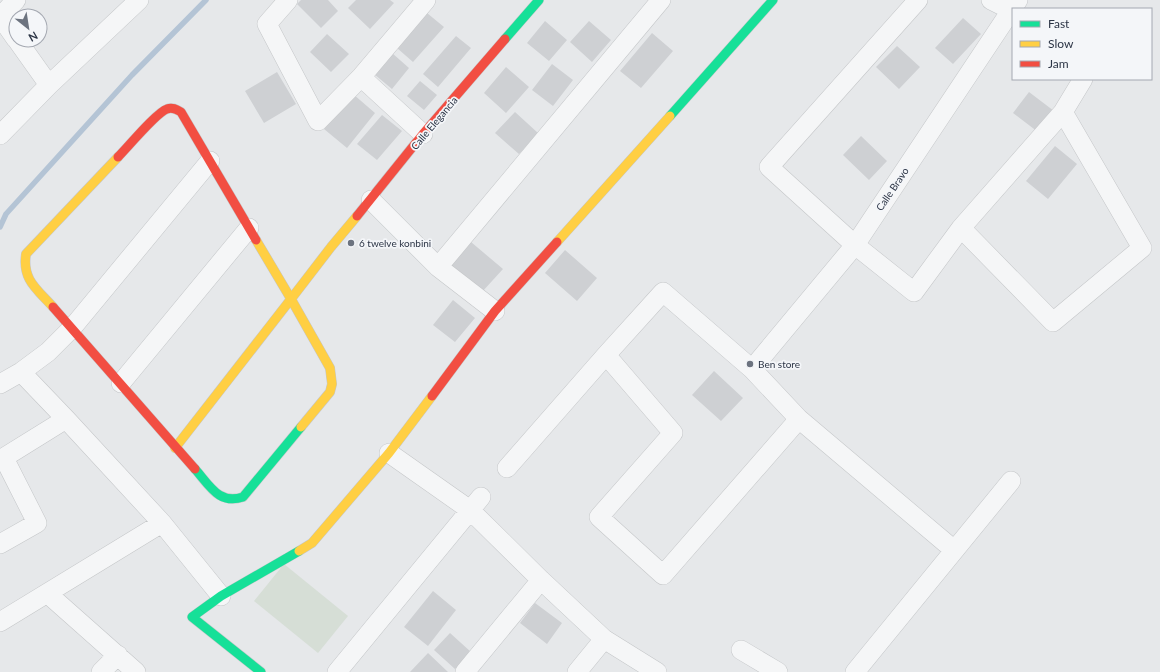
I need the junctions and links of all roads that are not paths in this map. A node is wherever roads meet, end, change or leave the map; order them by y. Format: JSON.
{"nodes":[{"id":1,"x":16,"y":0,"type":"edge"},
{"id":2,"x":139,"y":0,"type":"edge"},
{"id":3,"x":288,"y":0,"type":"edge"},
{"id":4,"x":426,"y":0,"type":"edge"},
{"id":5,"x":539,"y":0,"type":"edge"},
{"id":6,"x":662,"y":0,"type":"edge"},
{"id":7,"x":773,"y":0,"type":"edge"},
{"id":8,"x":918,"y":0,"type":"edge"},
{"id":9,"x":991,"y":0,"type":"edge"},
{"id":10,"x":1014,"y":7,"type":"edge"},
{"id":11,"x":1012,"y":10,"type":"edge"},
{"id":12,"x":0,"y":16,"type":"edge"},
{"id":13,"x":8,"y":28,"type":"edge"},
{"id":14,"x":22,"y":48,"type":"edge"},
{"id":15,"x":361,"y":77,"type":"junction"},
{"id":16,"x":1082,"y":80,"type":"edge"},
{"id":17,"x":49,"y":85,"type":"junction"},
{"id":18,"x":1063,"y":112,"type":"junction"},
{"id":19,"x":0,"y":134,"type":"edge"},
{"id":20,"x":423,"y":134,"type":"junction"},
{"id":21,"x":210,"y":161,"type":"junction"},
{"id":22,"x":371,"y":200,"type":"junction"},
{"id":23,"x":249,"y":228,"type":"junction"},
{"id":24,"x":961,"y":228,"type":"junction"},
{"id":25,"x":855,"y":245,"type":"junction"},
{"id":26,"x":438,"y":266,"type":"junction"},
{"id":27,"x":291,"y":298,"type":"junction"},
{"id":28,"x":496,"y":311,"type":"junction"},
{"id":29,"x":72,"y":328,"type":"junction"},
{"id":30,"x":606,"y":355,"type":"junction"},
{"id":31,"x":752,"y":369,"type":"junction"},
{"id":32,"x":21,"y":372,"type":"junction"},
{"id":33,"x":121,"y":383,"type":"junction"},
{"id":34,"x":0,"y":384,"type":"edge"},
{"id":35,"x":66,"y":419,"type":"junction"},
{"id":36,"x":799,"y":419,"type":"junction"},
{"id":37,"x":175,"y":448,"type":"junction"},
{"id":38,"x":389,"y":453,"type":"junction"},
{"id":39,"x":2,"y":459,"type":"edge"},
{"id":40,"x":507,"y":468,"type":"dead end"},
{"id":41,"x":1011,"y":480,"type":"dead end"},
{"id":42,"x":476,"y":503,"type":"junction"},
{"id":43,"x":162,"y":523,"type":"junction"},
{"id":44,"x":0,"y":544,"type":"edge"},
{"id":45,"x":954,"y":550,"type":"junction"},
{"id":46,"x":541,"y":580,"type":"junction"},
{"id":47,"x":48,"y":594,"type":"junction"},
{"id":48,"x":221,"y":596,"type":"junction"},
{"id":49,"x":0,"y":622,"type":"edge"},
{"id":50,"x":604,"y":639,"type":"junction"},
{"id":51,"x":741,"y":650,"type":"dead end"},
{"id":52,"x":118,"y":655,"type":"junction"},
{"id":53,"x":101,"y":672,"type":"edge"},
{"id":54,"x":136,"y":672,"type":"edge"},
{"id":55,"x":260,"y":672,"type":"edge"},
{"id":56,"x":337,"y":672,"type":"edge"},
{"id":57,"x":465,"y":672,"type":"edge"},
{"id":58,"x":577,"y":672,"type":"edge"},
{"id":59,"x":657,"y":672,"type":"edge"},
{"id":60,"x":778,"y":672,"type":"edge"},
{"id":61,"x":855,"y":672,"type":"edge"}],
"edges":[{"from":1,"to":12,"type":"street"},
{"from":2,"to":17,"type":"street"},
{"from":3,"to":15,"type":"street"},
{"from":4,"to":15,"type":"street"},
{"from":5,"to":20,"type":"street","name":"Calle Elegancia"},
{"from":6,"to":26,"type":"street"},
{"from":7,"to":28,"type":"street"},
{"from":8,"to":25,"type":"street"},
{"from":9,"to":10,"type":"street"},
{"from":11,"to":25,"type":"street","name":"Calle Bravo"},
{"from":12,"to":13,"type":"street"},
{"from":14,"to":17,"type":"street"},
{"from":15,"to":20,"type":"street"},
{"from":16,"to":18,"type":"street"},
{"from":17,"to":19,"type":"street"},
{"from":18,"to":24,"type":"street"},
{"from":18,"to":24,"type":"street"},
{"from":20,"to":22,"type":"street","name":"Calle Elegancia"},
{"from":21,"to":23,"type":"street"},
{"from":21,"to":29,"type":"street"},
{"from":21,"to":29,"type":"street"},
{"from":22,"to":26,"type":"street"},
{"from":22,"to":27,"type":"street","name":"Calle Elegancia"},
{"from":23,"to":27,"type":"street"},
{"from":23,"to":33,"type":"street"},
{"from":24,"to":25,"type":"street"},
{"from":25,"to":31,"type":"street","name":"Calle Bravo"},
{"from":26,"to":28,"type":"street"},
{"from":27,"to":37,"type":"street","name":"Calle Elegancia"},
{"from":27,"to":37,"type":"street"},
{"from":28,"to":38,"type":"street"},
{"from":29,"to":32,"type":"street"},
{"from":29,"to":33,"type":"street"},
{"from":30,"to":31,"type":"street"},
{"from":30,"to":36,"type":"street"},
{"from":30,"to":40,"type":"street"},
{"from":31,"to":36,"type":"street"},
{"from":32,"to":34,"type":"street"},
{"from":32,"to":35,"type":"street"},
{"from":33,"to":37,"type":"street"},
{"from":35,"to":39,"type":"street"},
{"from":35,"to":43,"type":"street"},
{"from":36,"to":45,"type":"street"},
{"from":38,"to":42,"type":"street"},
{"from":38,"to":48,"type":"street"},
{"from":39,"to":44,"type":"street"},
{"from":41,"to":45,"type":"street"},
{"from":42,"to":46,"type":"street"},
{"from":42,"to":56,"type":"street"},
{"from":43,"to":47,"type":"street"},
{"from":43,"to":48,"type":"street"},
{"from":45,"to":61,"type":"street"},
{"from":46,"to":50,"type":"street"},
{"from":46,"to":57,"type":"street"},
{"from":47,"to":49,"type":"street"},
{"from":47,"to":52,"type":"street"},
{"from":48,"to":55,"type":"street"},
{"from":50,"to":58,"type":"street"},
{"from":50,"to":59,"type":"street"},
{"from":51,"to":60,"type":"street"},
{"from":52,"to":53,"type":"street"},
{"from":52,"to":54,"type":"street"}]}
